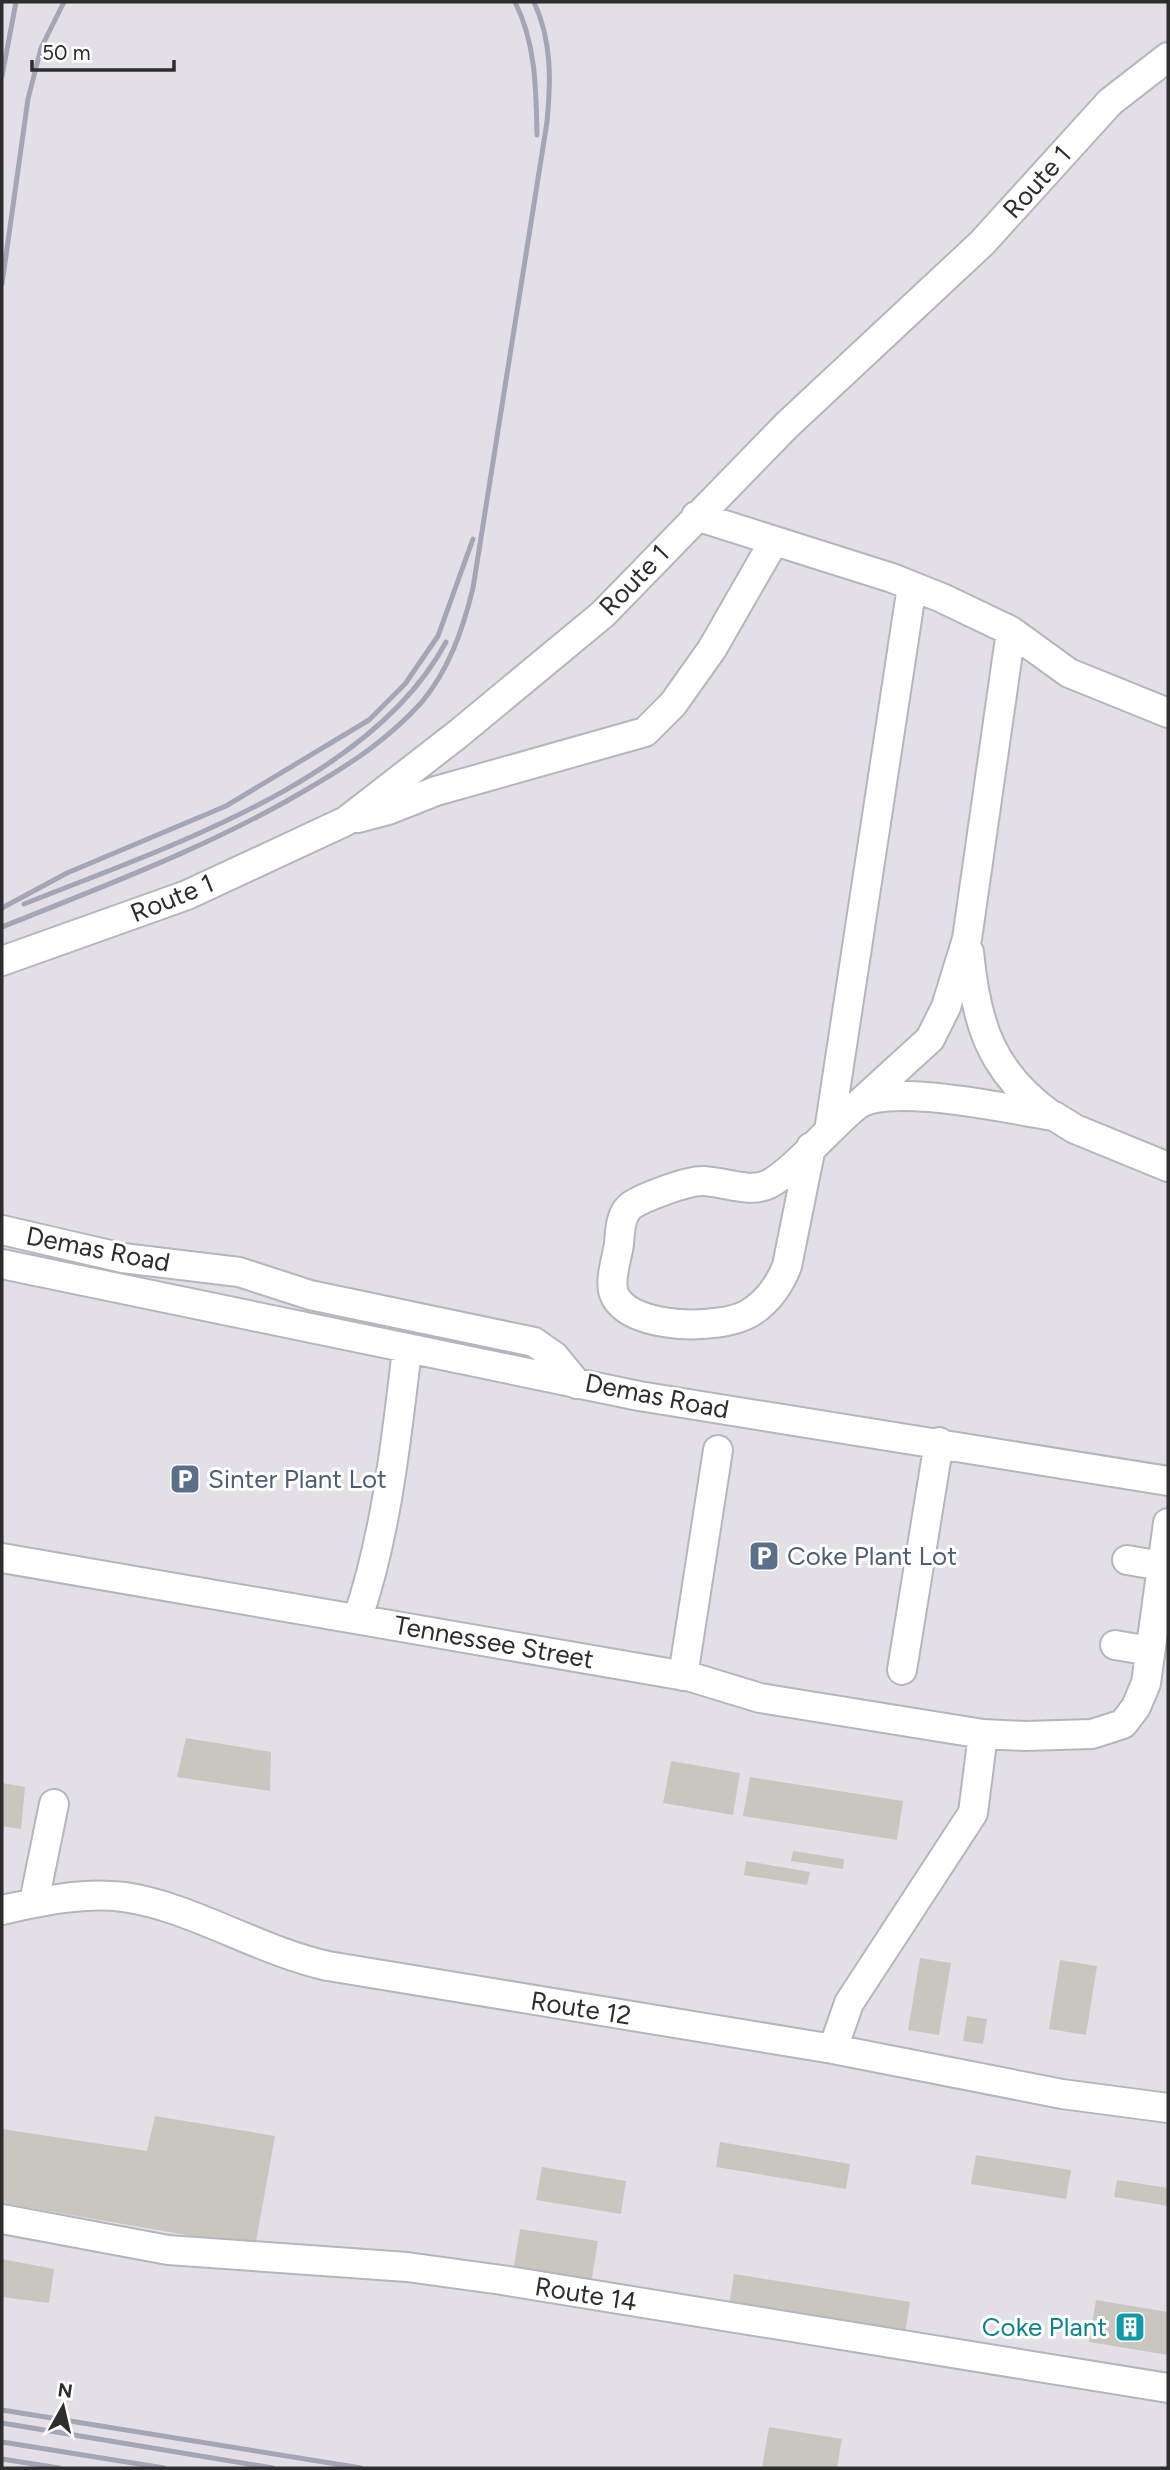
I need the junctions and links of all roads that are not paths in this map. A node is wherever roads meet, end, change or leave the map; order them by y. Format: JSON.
{"nodes":[{"id":1,"x":1168,"y":57,"type":"edge"},
{"id":2,"x":696,"y":516,"type":"junction"},
{"id":3,"x":774,"y":541,"type":"junction"},
{"id":4,"x":912,"y":586,"type":"junction"},
{"id":5,"x":1011,"y":631,"type":"junction"},
{"id":6,"x":1168,"y":713,"type":"edge"},
{"id":7,"x":346,"y":821,"type":"junction"},
{"id":8,"x":967,"y":939,"type":"junction"},
{"id":9,"x":2,"y":961,"type":"edge"},
{"id":10,"x":859,"y":1104,"type":"junction"},
{"id":11,"x":1054,"y":1116,"type":"junction"},
{"id":12,"x":820,"y":1139,"type":"junction"},
{"id":13,"x":1168,"y":1167,"type":"edge"},
{"id":14,"x":2,"y":1230,"type":"edge"},
{"id":15,"x":2,"y":1264,"type":"edge"},
{"id":16,"x":407,"y":1350,"type":"junction"},
{"id":17,"x":577,"y":1384,"type":"junction"},
{"id":18,"x":939,"y":1443,"type":"junction"},
{"id":19,"x":718,"y":1450,"type":"dead end"},
{"id":20,"x":1168,"y":1481,"type":"edge"},
{"id":21,"x":1168,"y":1523,"type":"edge"},
{"id":22,"x":2,"y":1558,"type":"edge"},
{"id":23,"x":1127,"y":1560,"type":"dead end"},
{"id":24,"x":1162,"y":1566,"type":"junction"},
{"id":25,"x":358,"y":1618,"type":"junction"},
{"id":26,"x":1115,"y":1645,"type":"dead end"},
{"id":27,"x":1150,"y":1651,"type":"junction"},
{"id":28,"x":902,"y":1670,"type":"dead end"},
{"id":29,"x":683,"y":1676,"type":"junction"},
{"id":30,"x":984,"y":1734,"type":"junction"},
{"id":31,"x":54,"y":1804,"type":"dead end"},
{"id":32,"x":34,"y":1902,"type":"junction"},
{"id":33,"x":2,"y":1910,"type":"edge"},
{"id":34,"x":833,"y":2049,"type":"junction"},
{"id":35,"x":1168,"y":2108,"type":"edge"},
{"id":36,"x":2,"y":2219,"type":"edge"},
{"id":37,"x":1168,"y":2388,"type":"edge"}],
"edges":[{"from":1,"to":2,"type":"street","name":"Route 1"},
{"from":2,"to":3,"type":"street"},
{"from":2,"to":7,"type":"street","name":"Route 1"},
{"from":3,"to":4,"type":"street"},
{"from":3,"to":7,"type":"street"},
{"from":4,"to":5,"type":"street"},
{"from":4,"to":12,"type":"street"},
{"from":5,"to":6,"type":"street"},
{"from":5,"to":8,"type":"street"},
{"from":7,"to":9,"type":"street","name":"Route 1"},
{"from":8,"to":10,"type":"street"},
{"from":8,"to":11,"type":"street"},
{"from":10,"to":11,"type":"street"},
{"from":10,"to":12,"type":"street"},
{"from":11,"to":13,"type":"street"},
{"from":12,"to":12,"type":"street"},
{"from":14,"to":17,"type":"street","name":"Demas Road"},
{"from":15,"to":16,"type":"street"},
{"from":16,"to":17,"type":"street"},
{"from":16,"to":25,"type":"street"},
{"from":17,"to":18,"type":"street","name":"Demas Road"},
{"from":18,"to":20,"type":"street","name":"Demas Road"},
{"from":18,"to":28,"type":"street"},
{"from":19,"to":29,"type":"street"},
{"from":21,"to":24,"type":"street","name":"Tennessee Street"},
{"from":22,"to":25,"type":"street","name":"Tennessee Street"},
{"from":23,"to":24,"type":"street"},
{"from":24,"to":27,"type":"street","name":"Tennessee Street"},
{"from":25,"to":29,"type":"street","name":"Tennessee Street"},
{"from":26,"to":27,"type":"street"},
{"from":27,"to":30,"type":"street","name":"Tennessee Street"},
{"from":29,"to":30,"type":"street","name":"Tennessee Street"},
{"from":30,"to":34,"type":"street"},
{"from":31,"to":32,"type":"street"},
{"from":32,"to":33,"type":"street","name":"Route 12"},
{"from":32,"to":34,"type":"street","name":"Route 12"},
{"from":34,"to":35,"type":"street","name":"Route 12"},
{"from":36,"to":37,"type":"street","name":"Route 14"}]}
